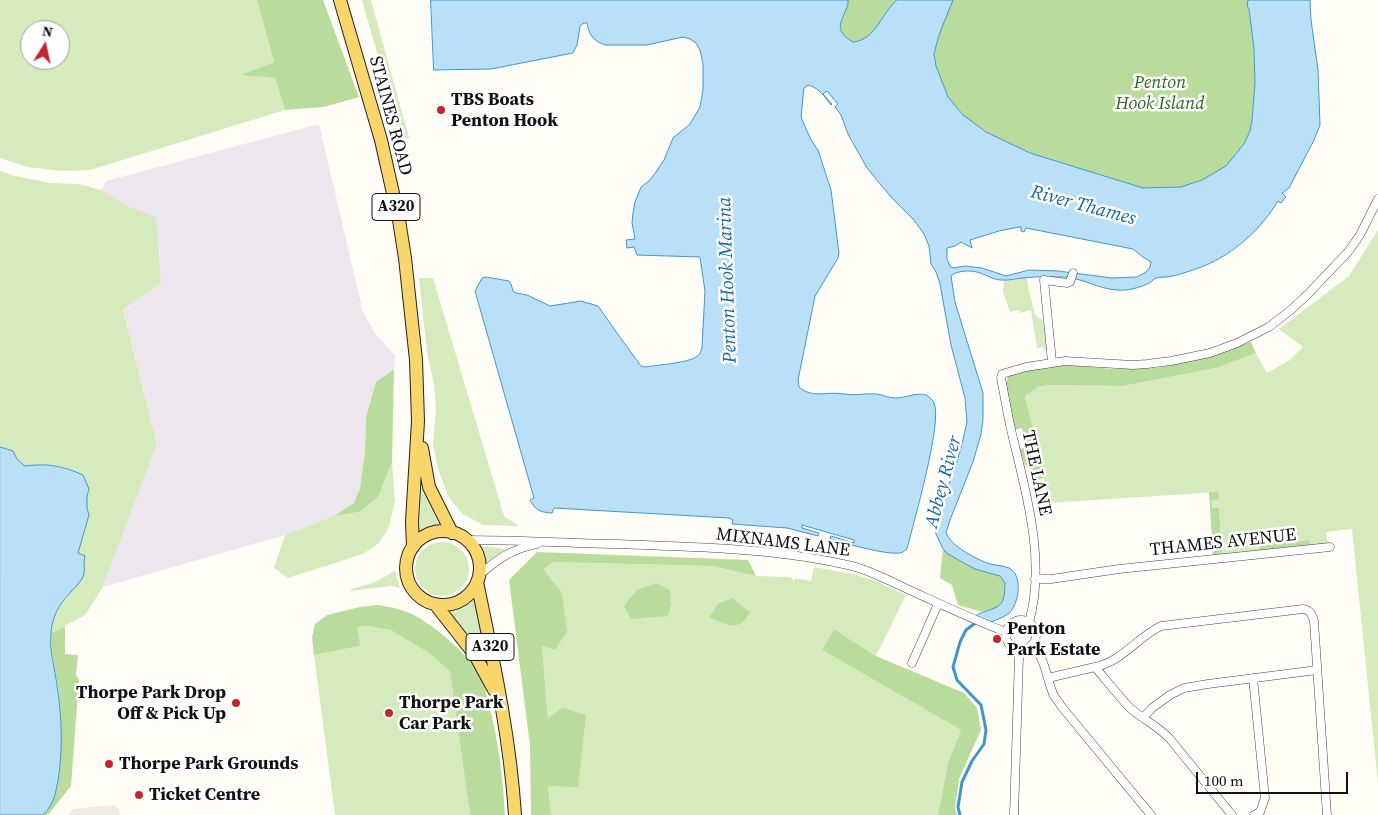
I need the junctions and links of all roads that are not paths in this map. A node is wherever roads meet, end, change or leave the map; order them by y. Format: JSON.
{"nodes":[{"id":1,"x":340,"y":0,"type":"edge"},
{"id":2,"x":1378,"y":200,"type":"edge"},
{"id":3,"x":1072,"y":276,"type":"dead end"},
{"id":4,"x":1052,"y":362,"type":"junction"},
{"id":5,"x":418,"y":421,"type":"junction"},
{"id":6,"x":452,"y":533,"type":"junction"},
{"id":7,"x":466,"y":540,"type":"junction"},
{"id":8,"x":543,"y":542,"type":"junction"},
{"id":9,"x":413,"y":547,"type":"junction"},
{"id":10,"x":1330,"y":547,"type":"dead end"},
{"id":11,"x":478,"y":579,"type":"junction"},
{"id":12,"x":1035,"y":579,"type":"junction"},
{"id":13,"x":435,"y":604,"type":"junction"},
{"id":14,"x":938,"y":604,"type":"junction"},
{"id":15,"x":1029,"y":622,"type":"junction"},
{"id":16,"x":1006,"y":632,"type":"junction"},
{"id":17,"x":1031,"y":645,"type":"junction"},
{"id":18,"x":1018,"y":649,"type":"junction"},
{"id":19,"x":912,"y":663,"type":"dead end"},
{"id":20,"x":1095,"y":667,"type":"junction"},
{"id":21,"x":1317,"y":670,"type":"junction"},
{"id":22,"x":1048,"y":678,"type":"junction"},
{"id":23,"x":1253,"y":678,"type":"junction"},
{"id":24,"x":502,"y":711,"type":"junction"},
{"id":25,"x":1142,"y":718,"type":"junction"},
{"id":26,"x":515,"y":815,"type":"edge"},
{"id":27,"x":1014,"y":815,"type":"edge"},
{"id":28,"x":1151,"y":815,"type":"edge"},
{"id":29,"x":1232,"y":815,"type":"edge"},
{"id":30,"x":1254,"y":815,"type":"edge"},
{"id":31,"x":1327,"y":815,"type":"edge"}],
"edges":[{"from":1,"to":5,"type":"main road","name":"STAINES ROAD","number":"A320"},
{"from":2,"to":4,"type":"street"},
{"from":3,"to":4,"type":"street"},
{"from":4,"to":12,"type":"street","name":"THE LANE"},
{"from":5,"to":6,"type":"main road","name":"STAINES ROAD","number":"A320"},
{"from":5,"to":9,"type":"main road","name":"STAINES ROAD","number":"A320"},
{"from":6,"to":7,"type":"main road"},
{"from":6,"to":9,"type":"main road"},
{"from":7,"to":8,"type":"street","name":"MIXNAMS LANE"},
{"from":7,"to":11,"type":"main road"},
{"from":8,"to":11,"type":"street","name":"MIXNAMS LANE"},
{"from":8,"to":14,"type":"street","name":"MIXNAMS LANE"},
{"from":9,"to":13,"type":"main road"},
{"from":10,"to":12,"type":"street","name":"THAMES AVENUE"},
{"from":11,"to":13,"type":"main road"},
{"from":11,"to":24,"type":"main road","number":"A320"},
{"from":12,"to":15,"type":"street","name":"THE LANE"},
{"from":13,"to":24,"type":"main road","number":"A320"},
{"from":14,"to":16,"type":"street","name":"MIXNAMS LANE"},
{"from":14,"to":19,"type":"street"},
{"from":15,"to":16,"type":"street"},
{"from":15,"to":17,"type":"street"},
{"from":16,"to":18,"type":"street"},
{"from":17,"to":18,"type":"street"},
{"from":17,"to":22,"type":"street"},
{"from":18,"to":27,"type":"street"},
{"from":20,"to":21,"type":"street"},
{"from":20,"to":22,"type":"street"},
{"from":20,"to":25,"type":"street"},
{"from":21,"to":23,"type":"street"},
{"from":21,"to":31,"type":"street"},
{"from":22,"to":28,"type":"street"},
{"from":23,"to":25,"type":"street"},
{"from":23,"to":30,"type":"street"},
{"from":24,"to":26,"type":"main road","number":"A320"},
{"from":25,"to":29,"type":"street"}]}
